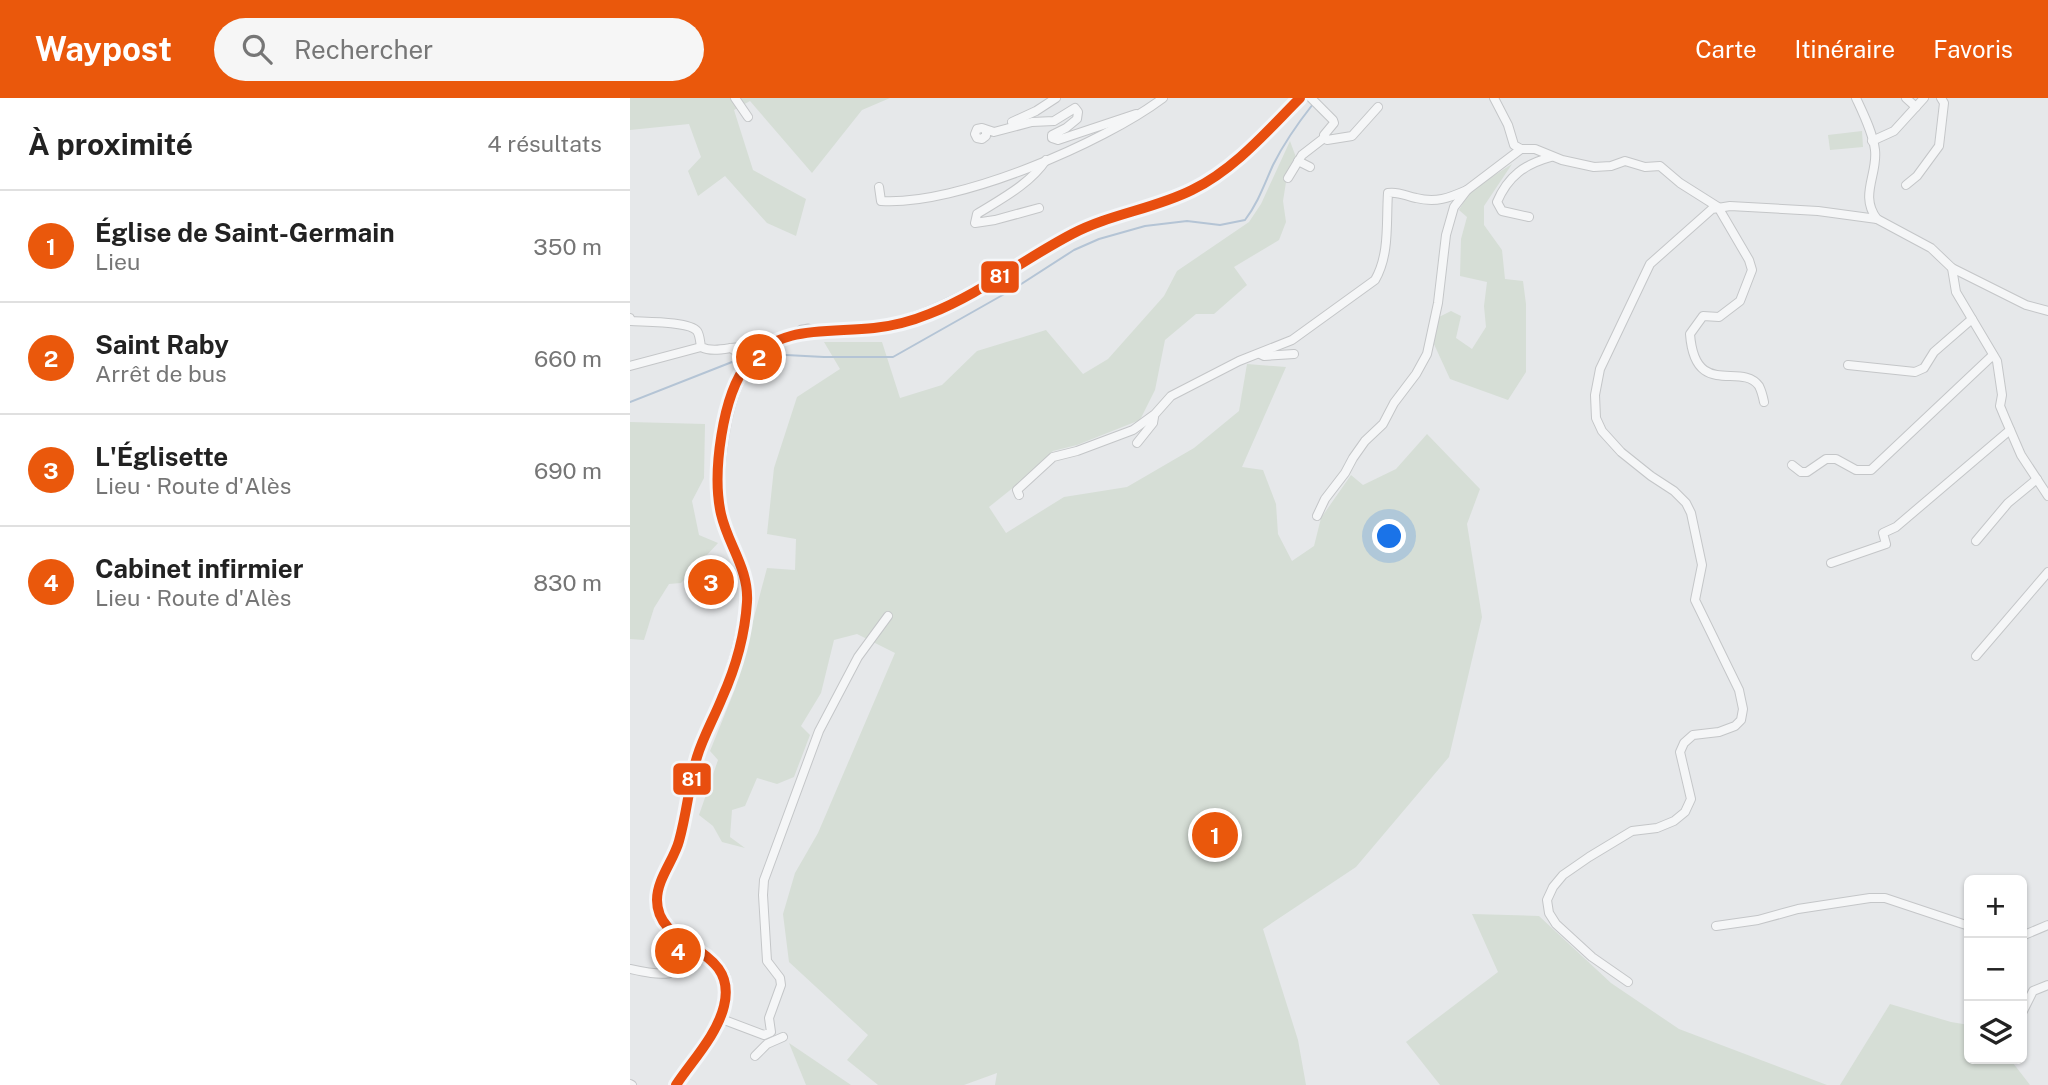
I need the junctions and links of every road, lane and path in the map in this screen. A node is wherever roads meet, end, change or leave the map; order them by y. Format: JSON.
{"nodes":[{"id":1,"x":735,"y":98,"type":"edge"},
{"id":2,"x":1056,"y":98,"type":"edge"},
{"id":3,"x":1163,"y":98,"type":"edge"},
{"id":4,"x":1494,"y":98,"type":"edge"},
{"id":5,"x":1856,"y":98,"type":"edge"},
{"id":6,"x":1906,"y":98,"type":"edge"},
{"id":7,"x":1924,"y":98,"type":"edge"},
{"id":8,"x":1941,"y":98,"type":"edge"},
{"id":9,"x":1310,"y":100,"type":"edge"},
{"id":10,"x":1378,"y":107,"type":"dead end"},
{"id":11,"x":1916,"y":107,"type":"junction"},
{"id":12,"x":1141,"y":115,"type":"junction"},
{"id":13,"x":748,"y":117,"type":"dead end"},
{"id":14,"x":1004,"y":128,"type":"junction"},
{"id":15,"x":986,"y":131,"type":"dead end"},
{"id":16,"x":1324,"y":138,"type":"junction"},
{"id":17,"x":1872,"y":141,"type":"junction"},
{"id":18,"x":1521,"y":149,"type":"junction"},
{"id":19,"x":1553,"y":157,"type":"junction"},
{"id":20,"x":1046,"y":160,"type":"junction"},
{"id":21,"x":1298,"y":162,"type":"junction"},
{"id":22,"x":1310,"y":167,"type":"dead end"},
{"id":23,"x":1288,"y":178,"type":"dead end"},
{"id":24,"x":1906,"y":185,"type":"dead end"},
{"id":25,"x":879,"y":187,"type":"dead end"},
{"id":26,"x":1467,"y":190,"type":"junction"},
{"id":27,"x":1718,"y":207,"type":"junction"},
{"id":28,"x":1039,"y":208,"type":"dead end"},
{"id":29,"x":1529,"y":217,"type":"dead end"},
{"id":30,"x":1877,"y":219,"type":"junction"},
{"id":31,"x":1952,"y":268,"type":"junction"},
{"id":32,"x":2048,"y":311,"type":"edge"},
{"id":33,"x":1972,"y":319,"type":"junction"},
{"id":34,"x":630,"y":320,"type":"edge"},
{"id":35,"x":808,"y":330,"type":"junction"},
{"id":36,"x":701,"y":347,"type":"junction"},
{"id":37,"x":731,"y":348,"type":"junction"},
{"id":38,"x":755,"y":348,"type":"junction"},
{"id":39,"x":1260,"y":354,"type":"junction"},
{"id":40,"x":1294,"y":354,"type":"dead end"},
{"id":41,"x":1993,"y":355,"type":"junction"},
{"id":42,"x":745,"y":358,"type":"junction"},
{"id":43,"x":1848,"y":365,"type":"dead end"},
{"id":44,"x":630,"y":366,"type":"edge"},
{"id":45,"x":1764,"y":402,"type":"dead end"},
{"id":46,"x":728,"y":409,"type":"junction"},
{"id":47,"x":1155,"y":414,"type":"junction"},
{"id":48,"x":2010,"y":429,"type":"junction"},
{"id":49,"x":1137,"y":443,"type":"dead end"},
{"id":50,"x":1792,"y":465,"type":"dead end"},
{"id":51,"x":2037,"y":479,"type":"junction"},
{"id":52,"x":1019,"y":495,"type":"dead end"},
{"id":53,"x":2048,"y":496,"type":"edge"},
{"id":54,"x":1317,"y":516,"type":"dead end"},
{"id":55,"x":1976,"y":541,"type":"dead end"},
{"id":56,"x":1831,"y":563,"type":"dead end"},
{"id":57,"x":2048,"y":572,"type":"edge"},
{"id":58,"x":888,"y":616,"type":"dead end"},
{"id":59,"x":1976,"y":656,"type":"dead end"},
{"id":60,"x":1964,"y":924,"type":"edge"},
{"id":61,"x":2048,"y":925,"type":"edge"},
{"id":62,"x":1716,"y":926,"type":"dead end"},
{"id":63,"x":2027,"y":934,"type":"edge"},
{"id":64,"x":703,"y":952,"type":"junction"},
{"id":65,"x":630,"y":968,"type":"edge"},
{"id":66,"x":1628,"y":982,"type":"dead end"},
{"id":67,"x":2048,"y":985,"type":"edge"},
{"id":68,"x":2027,"y":1003,"type":"edge"},
{"id":69,"x":719,"y":1018,"type":"junction"},
{"id":70,"x":783,"y":1037,"type":"dead end"},
{"id":71,"x":755,"y":1056,"type":"dead end"},
{"id":72,"x":676,"y":1085,"type":"edge"}],
"edges":[{"from":1,"to":13,"type":"street"},
{"from":2,"to":14,"type":"street"},
{"from":3,"to":12,"type":"street"},
{"from":4,"to":18,"type":"street"},
{"from":5,"to":17,"type":"street"},
{"from":6,"to":11,"type":"street"},
{"from":7,"to":11,"type":"street"},
{"from":8,"to":24,"type":"street"},
{"from":9,"to":16,"type":"street"},
{"from":9,"to":35,"type":"main road"},
{"from":10,"to":16,"type":"street"},
{"from":11,"to":17,"type":"street"},
{"from":12,"to":14,"type":"street"},
{"from":12,"to":20,"type":"street"},
{"from":14,"to":15,"type":"street"},
{"from":16,"to":21,"type":"street"},
{"from":17,"to":30,"type":"street"},
{"from":18,"to":19,"type":"street"},
{"from":18,"to":26,"type":"street"},
{"from":19,"to":27,"type":"street"},
{"from":19,"to":29,"type":"street"},
{"from":20,"to":25,"type":"street"},
{"from":20,"to":28,"type":"street"},
{"from":21,"to":22,"type":"street"},
{"from":21,"to":23,"type":"street"},
{"from":26,"to":39,"type":"street"},
{"from":26,"to":54,"type":"street"},
{"from":27,"to":30,"type":"street"},
{"from":27,"to":45,"type":"street"},
{"from":27,"to":66,"type":"street"},
{"from":30,"to":31,"type":"street"},
{"from":31,"to":32,"type":"street"},
{"from":31,"to":33,"type":"street"},
{"from":33,"to":41,"type":"street"},
{"from":33,"to":43,"type":"street"},
{"from":34,"to":36,"type":"street"},
{"from":35,"to":38,"type":"main road"},
{"from":35,"to":46,"type":"main road"},
{"from":36,"to":37,"type":"street"},
{"from":36,"to":44,"type":"street"},
{"from":37,"to":38,"type":"street"},
{"from":37,"to":42,"type":"street"},
{"from":38,"to":42,"type":"main road"},
{"from":39,"to":40,"type":"street"},
{"from":39,"to":47,"type":"street"},
{"from":41,"to":48,"type":"street"},
{"from":41,"to":50,"type":"street"},
{"from":42,"to":46,"type":"main road"},
{"from":46,"to":64,"type":"main road"},
{"from":47,"to":49,"type":"street"},
{"from":47,"to":52,"type":"street"},
{"from":48,"to":51,"type":"street"},
{"from":48,"to":56,"type":"street"},
{"from":51,"to":53,"type":"street"},
{"from":51,"to":55,"type":"street"},
{"from":57,"to":59,"type":"street"},
{"from":58,"to":69,"type":"street"},
{"from":60,"to":62,"type":"street"},
{"from":61,"to":63,"type":"street"},
{"from":64,"to":65,"type":"street"},
{"from":64,"to":69,"type":"main road"},
{"from":67,"to":68,"type":"street"},
{"from":69,"to":72,"type":"main road"},
{"from":70,"to":71,"type":"street"}]}
